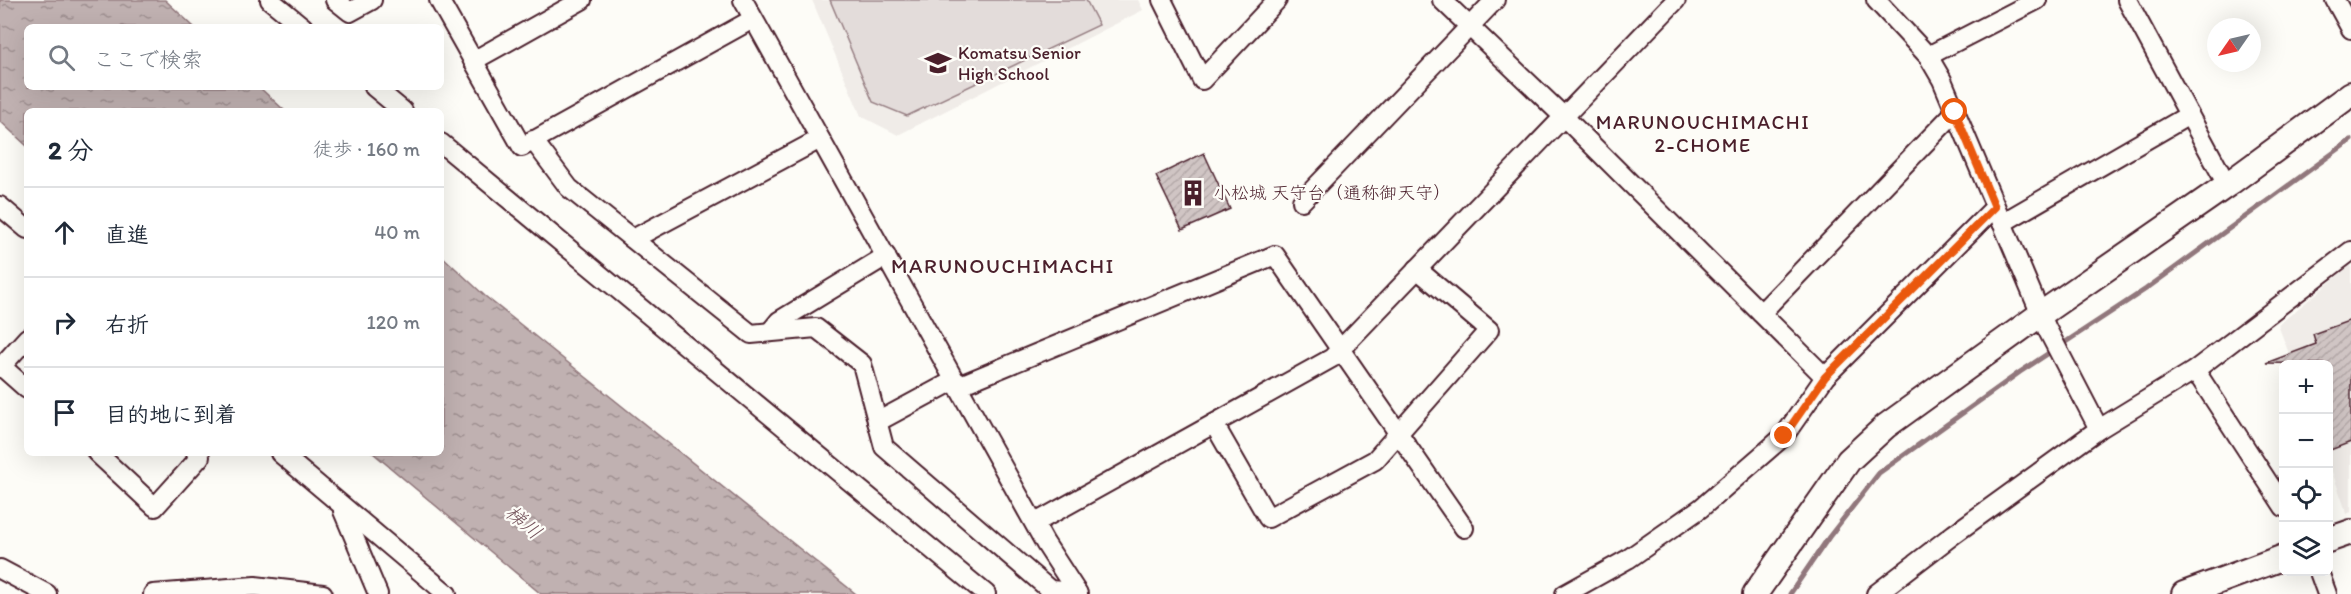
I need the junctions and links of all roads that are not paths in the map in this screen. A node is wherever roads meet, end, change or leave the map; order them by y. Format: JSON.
{"nodes":[{"id":1,"x":270,"y":0,"type":"edge"},
{"id":2,"x":335,"y":0,"type":"edge"},
{"id":3,"x":372,"y":0,"type":"edge"},
{"id":4,"x":439,"y":0,"type":"edge"},
{"id":5,"x":582,"y":0,"type":"edge"},
{"id":6,"x":743,"y":0,"type":"edge"},
{"id":7,"x":1162,"y":0,"type":"edge"},
{"id":8,"x":1277,"y":0,"type":"edge"},
{"id":9,"x":1442,"y":0,"type":"edge"},
{"id":10,"x":1495,"y":0,"type":"edge"},
{"id":11,"x":1676,"y":0,"type":"edge"},
{"id":12,"x":1876,"y":0,"type":"edge"},
{"id":13,"x":2037,"y":0,"type":"edge"},
{"id":14,"x":2127,"y":0,"type":"edge"},
{"id":15,"x":2336,"y":0,"type":"edge"},
{"id":16,"x":753,"y":19,"type":"junction"},
{"id":17,"x":299,"y":24,"type":"edge"},
{"id":18,"x":1470,"y":26,"type":"junction"},
{"id":19,"x":2351,"y":29,"type":"edge"},
{"id":20,"x":1928,"y":56,"type":"junction"},
{"id":21,"x":473,"y":61,"type":"junction"},
{"id":22,"x":378,"y":90,"type":"edge"},
{"id":23,"x":2351,"y":94,"type":"edge"},
{"id":24,"x":399,"y":108,"type":"edge"},
{"id":25,"x":1955,"y":112,"type":"junction"},
{"id":26,"x":1563,"y":116,"type":"junction"},
{"id":27,"x":2190,"y":116,"type":"junction"},
{"id":28,"x":820,"y":139,"type":"junction"},
{"id":29,"x":533,"y":140,"type":"junction"},
{"id":30,"x":444,"y":145,"type":"edge"},
{"id":31,"x":2227,"y":185,"type":"junction"},
{"id":32,"x":1302,"y":201,"type":"dead end"},
{"id":33,"x":0,"y":206,"type":"edge"},
{"id":34,"x":1999,"y":215,"type":"junction"},
{"id":35,"x":24,"y":226,"type":"edge"},
{"id":36,"x":633,"y":239,"type":"junction"},
{"id":37,"x":2351,"y":250,"type":"edge"},
{"id":38,"x":886,"y":256,"type":"junction"},
{"id":39,"x":1417,"y":269,"type":"junction"},
{"id":40,"x":1761,"y":313,"type":"junction"},
{"id":41,"x":2044,"y":322,"type":"junction"},
{"id":42,"x":770,"y":332,"type":"junction"},
{"id":43,"x":24,"y":341,"type":"edge"},
{"id":44,"x":1340,"y":349,"type":"junction"},
{"id":45,"x":1,"y":367,"type":"edge"},
{"id":46,"x":2195,"y":370,"type":"junction"},
{"id":47,"x":1825,"y":377,"type":"junction"},
{"id":48,"x":957,"y":383,"type":"junction"},
{"id":49,"x":24,"y":386,"type":"edge"},
{"id":50,"x":877,"y":422,"type":"junction"},
{"id":51,"x":1214,"y":423,"type":"junction"},
{"id":52,"x":2099,"y":429,"type":"junction"},
{"id":53,"x":1399,"y":433,"type":"junction"},
{"id":54,"x":100,"y":456,"type":"edge"},
{"id":55,"x":199,"y":456,"type":"edge"},
{"id":56,"x":283,"y":456,"type":"edge"},
{"id":57,"x":2279,"y":501,"type":"edge"},
{"id":58,"x":341,"y":506,"type":"junction"},
{"id":59,"x":1035,"y":523,"type":"junction"},
{"id":60,"x":1464,"y":528,"type":"dead end"},
{"id":61,"x":2351,"y":532,"type":"edge"},
{"id":62,"x":2333,"y":538,"type":"edge"},
{"id":63,"x":2279,"y":558,"type":"edge"},
{"id":64,"x":0,"y":569,"type":"edge"},
{"id":65,"x":2320,"y":576,"type":"edge"},
{"id":66,"x":39,"y":592,"type":"edge"},
{"id":67,"x":1078,"y":593,"type":"edge"},
{"id":68,"x":153,"y":594,"type":"edge"},
{"id":69,"x":323,"y":594,"type":"edge"},
{"id":70,"x":378,"y":594,"type":"edge"},
{"id":71,"x":447,"y":594,"type":"edge"},
{"id":72,"x":986,"y":594,"type":"edge"},
{"id":73,"x":1565,"y":594,"type":"edge"},
{"id":74,"x":1755,"y":594,"type":"edge"},
{"id":75,"x":1876,"y":594,"type":"edge"},
{"id":76,"x":2184,"y":594,"type":"edge"},
{"id":77,"x":2327,"y":594,"type":"edge"}],
"edges":[{"from":1,"to":17,"type":"street"},
{"from":2,"to":3,"type":"street"},
{"from":4,"to":21,"type":"street"},
{"from":5,"to":21,"type":"street"},
{"from":6,"to":16,"type":"street"},
{"from":7,"to":8,"type":"street"},
{"from":9,"to":18,"type":"street"},
{"from":10,"to":18,"type":"street"},
{"from":11,"to":26,"type":"street"},
{"from":12,"to":20,"type":"street"},
{"from":13,"to":20,"type":"street"},
{"from":14,"to":27,"type":"street"},
{"from":15,"to":19,"type":"street"},
{"from":16,"to":28,"type":"street"},
{"from":16,"to":29,"type":"street"},
{"from":18,"to":26,"type":"street"},
{"from":18,"to":32,"type":"street"},
{"from":20,"to":25,"type":"street"},
{"from":21,"to":29,"type":"street"},
{"from":22,"to":24,"type":"street"},
{"from":23,"to":31,"type":"street"},
{"from":25,"to":34,"type":"street"},
{"from":25,"to":40,"type":"street"},
{"from":26,"to":39,"type":"street"},
{"from":26,"to":40,"type":"street"},
{"from":27,"to":31,"type":"street"},
{"from":27,"to":34,"type":"street"},
{"from":28,"to":36,"type":"street"},
{"from":28,"to":38,"type":"street"},
{"from":29,"to":36,"type":"street"},
{"from":30,"to":72,"type":"street"},
{"from":31,"to":41,"type":"street"},
{"from":33,"to":35,"type":"street"},
{"from":34,"to":41,"type":"street"},
{"from":34,"to":47,"type":"street"},
{"from":36,"to":42,"type":"street"},
{"from":37,"to":46,"type":"street"},
{"from":38,"to":42,"type":"street"},
{"from":38,"to":48,"type":"street"},
{"from":39,"to":44,"type":"street"},
{"from":39,"to":53,"type":"street"},
{"from":40,"to":47,"type":"street"},
{"from":41,"to":52,"type":"street"},
{"from":41,"to":74,"type":"street"},
{"from":42,"to":50,"type":"street"},
{"from":43,"to":45,"type":"street"},
{"from":44,"to":48,"type":"street"},
{"from":44,"to":51,"type":"street"},
{"from":44,"to":53,"type":"street"},
{"from":45,"to":49,"type":"street"},
{"from":46,"to":52,"type":"street"},
{"from":46,"to":57,"type":"street"},
{"from":47,"to":73,"type":"street"},
{"from":48,"to":50,"type":"street"},
{"from":48,"to":59,"type":"street"},
{"from":50,"to":67,"type":"street"},
{"from":51,"to":53,"type":"street"},
{"from":51,"to":59,"type":"street"},
{"from":52,"to":75,"type":"street"},
{"from":53,"to":60,"type":"street"},
{"from":54,"to":55,"type":"street"},
{"from":56,"to":58,"type":"street"},
{"from":58,"to":70,"type":"street"},
{"from":58,"to":71,"type":"street"},
{"from":59,"to":67,"type":"street"},
{"from":61,"to":62,"type":"street"},
{"from":63,"to":76,"type":"street"},
{"from":64,"to":66,"type":"street"},
{"from":65,"to":77,"type":"street"},
{"from":68,"to":69,"type":"street"}]}
